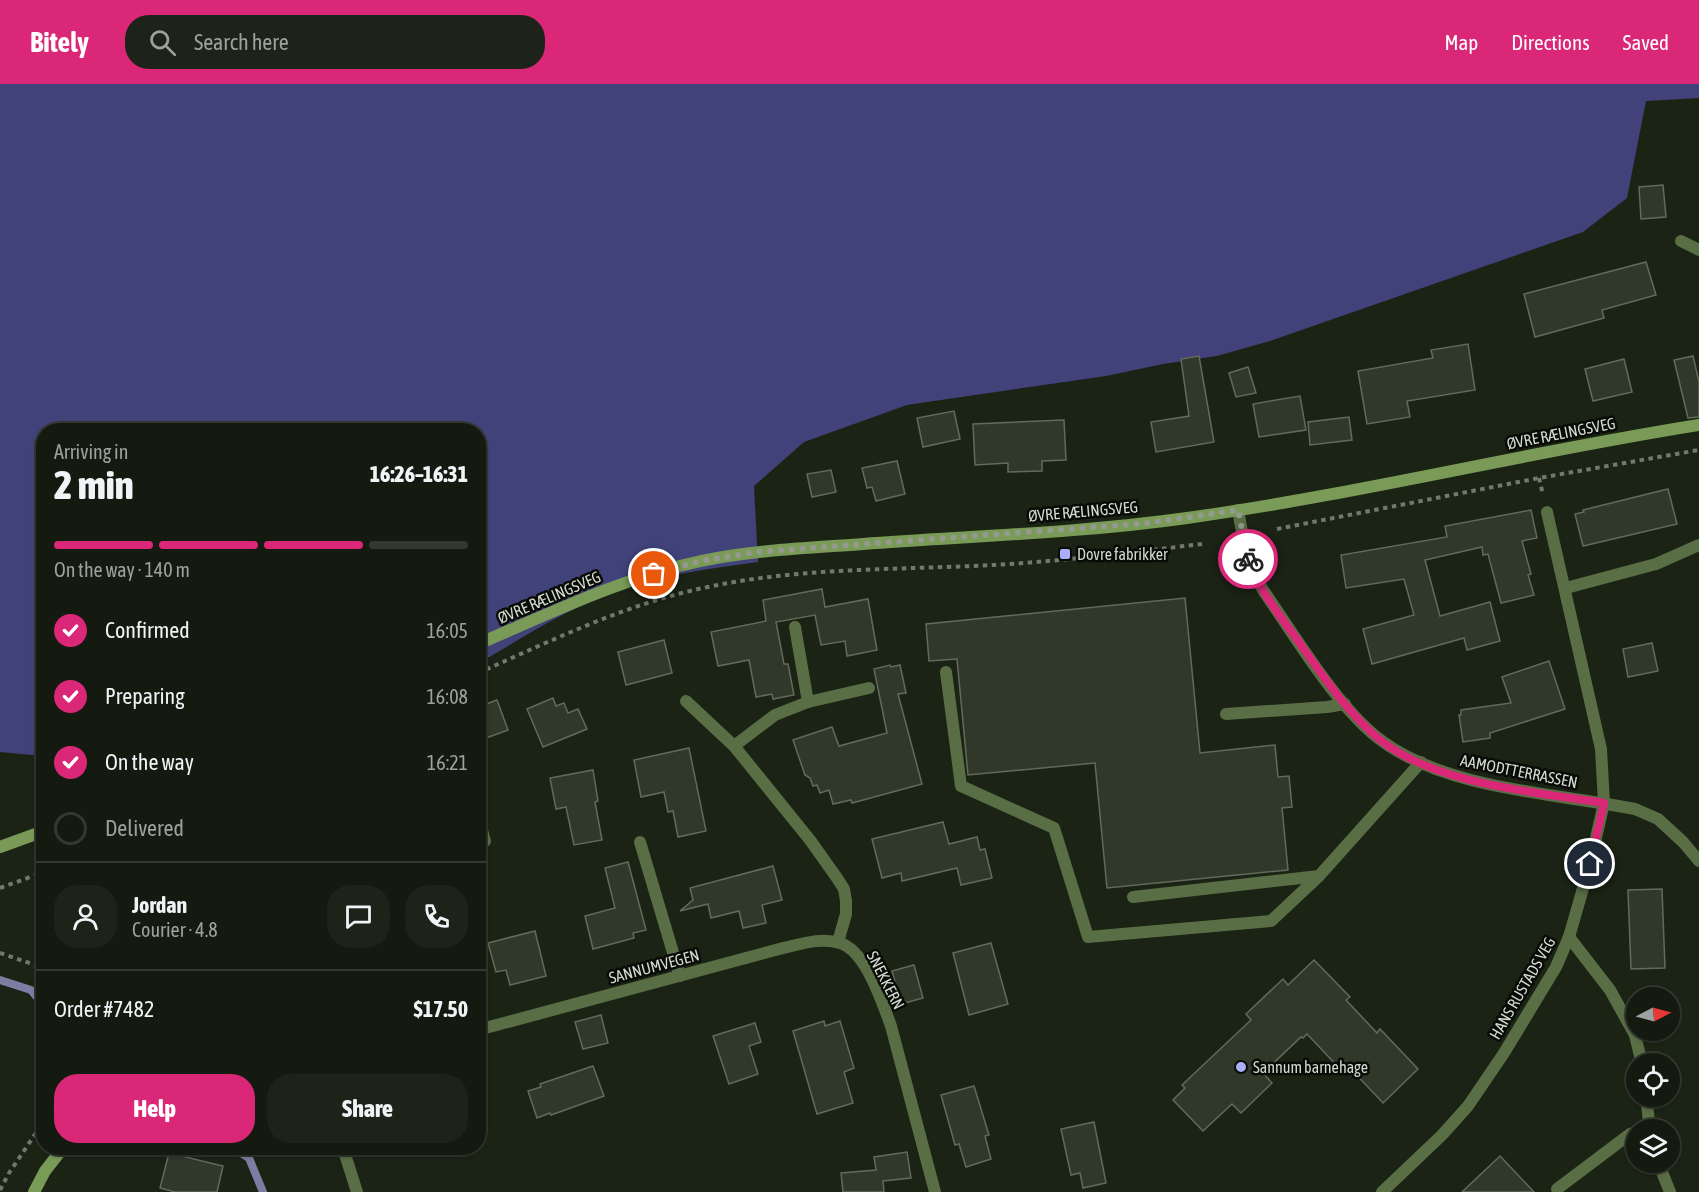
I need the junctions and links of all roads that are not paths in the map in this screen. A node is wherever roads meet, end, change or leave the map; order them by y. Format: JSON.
{"nodes":[{"id":1,"x":1681,"y":241,"type":"dead end"},
{"id":2,"x":1699,"y":250,"type":"edge"},
{"id":3,"x":1699,"y":425,"type":"edge"},
{"id":4,"x":1238,"y":510,"type":"junction"},
{"id":5,"x":1548,"y":512,"type":"dead end"},
{"id":6,"x":1699,"y":544,"type":"edge"},
{"id":7,"x":1566,"y":588,"type":"junction"},
{"id":8,"x":795,"y":627,"type":"dead end"},
{"id":9,"x":486,"y":641,"type":"edge"},
{"id":10,"x":946,"y":672,"type":"dead end"},
{"id":11,"x":869,"y":688,"type":"dead end"},
{"id":12,"x":687,"y":701,"type":"dead end"},
{"id":13,"x":808,"y":702,"type":"junction"},
{"id":14,"x":1344,"y":704,"type":"junction"},
{"id":15,"x":1226,"y":714,"type":"dead end"},
{"id":16,"x":734,"y":746,"type":"junction"},
{"id":17,"x":1421,"y":762,"type":"junction"},
{"id":18,"x":1604,"y":803,"type":"junction"},
{"id":19,"x":36,"y":834,"type":"edge"},
{"id":20,"x":639,"y":842,"type":"dead end"},
{"id":21,"x":0,"y":847,"type":"edge"},
{"id":22,"x":1699,"y":861,"type":"edge"},
{"id":23,"x":1319,"y":876,"type":"junction"},
{"id":24,"x":1133,"y":897,"type":"dead end"},
{"id":25,"x":1569,"y":937,"type":"junction"},
{"id":26,"x":838,"y":942,"type":"junction"},
{"id":27,"x":680,"y":976,"type":"junction"},
{"id":28,"x":486,"y":1028,"type":"edge"},
{"id":29,"x":1639,"y":1053,"type":"edge"},
{"id":30,"x":1626,"y":1137,"type":"edge"},
{"id":31,"x":58,"y":1155,"type":"edge"},
{"id":32,"x":346,"y":1155,"type":"edge"},
{"id":33,"x":1662,"y":1173,"type":"edge"},
{"id":34,"x":1557,"y":1189,"type":"dead end"},
{"id":35,"x":34,"y":1192,"type":"edge"},
{"id":36,"x":357,"y":1192,"type":"edge"},
{"id":37,"x":935,"y":1192,"type":"edge"},
{"id":38,"x":1382,"y":1192,"type":"edge"},
{"id":39,"x":1670,"y":1192,"type":"edge"}],
"edges":[{"from":1,"to":2,"type":"street"},
{"from":3,"to":4,"type":"main road","name":"ØVRE RÆLINGSVEG"},
{"from":4,"to":9,"type":"main road","name":"ØVRE RÆLINGSVEG"},
{"from":4,"to":14,"type":"street","name":"AAMODTTERRASSEN"},
{"from":5,"to":7,"type":"street","name":"HANS RUSTADS VEG"},
{"from":6,"to":7,"type":"street"},
{"from":7,"to":18,"type":"street","name":"HANS RUSTADS VEG"},
{"from":8,"to":13,"type":"street"},
{"from":10,"to":23,"type":"street"},
{"from":11,"to":13,"type":"street"},
{"from":12,"to":16,"type":"street"},
{"from":13,"to":16,"type":"street"},
{"from":14,"to":15,"type":"street"},
{"from":14,"to":17,"type":"street","name":"AAMODTTERRASSEN"},
{"from":16,"to":26,"type":"street"},
{"from":17,"to":18,"type":"street","name":"AAMODTTERRASSEN"},
{"from":17,"to":23,"type":"street"},
{"from":18,"to":22,"type":"street","name":"AAMODTTERRASSEN"},
{"from":18,"to":25,"type":"street","name":"HANS RUSTADS VEG"},
{"from":19,"to":21,"type":"main road"},
{"from":20,"to":27,"type":"street"},
{"from":23,"to":24,"type":"street"},
{"from":25,"to":29,"type":"street"},
{"from":25,"to":38,"type":"street","name":"HANS RUSTADS VEG"},
{"from":26,"to":27,"type":"street","name":"SANNUMVEGEN"},
{"from":26,"to":37,"type":"street","name":"SNEKKERN"},
{"from":27,"to":28,"type":"street","name":"SANNUMVEGEN"},
{"from":30,"to":34,"type":"street"},
{"from":31,"to":35,"type":"main road"},
{"from":32,"to":36,"type":"street"},
{"from":33,"to":39,"type":"street"}]}
